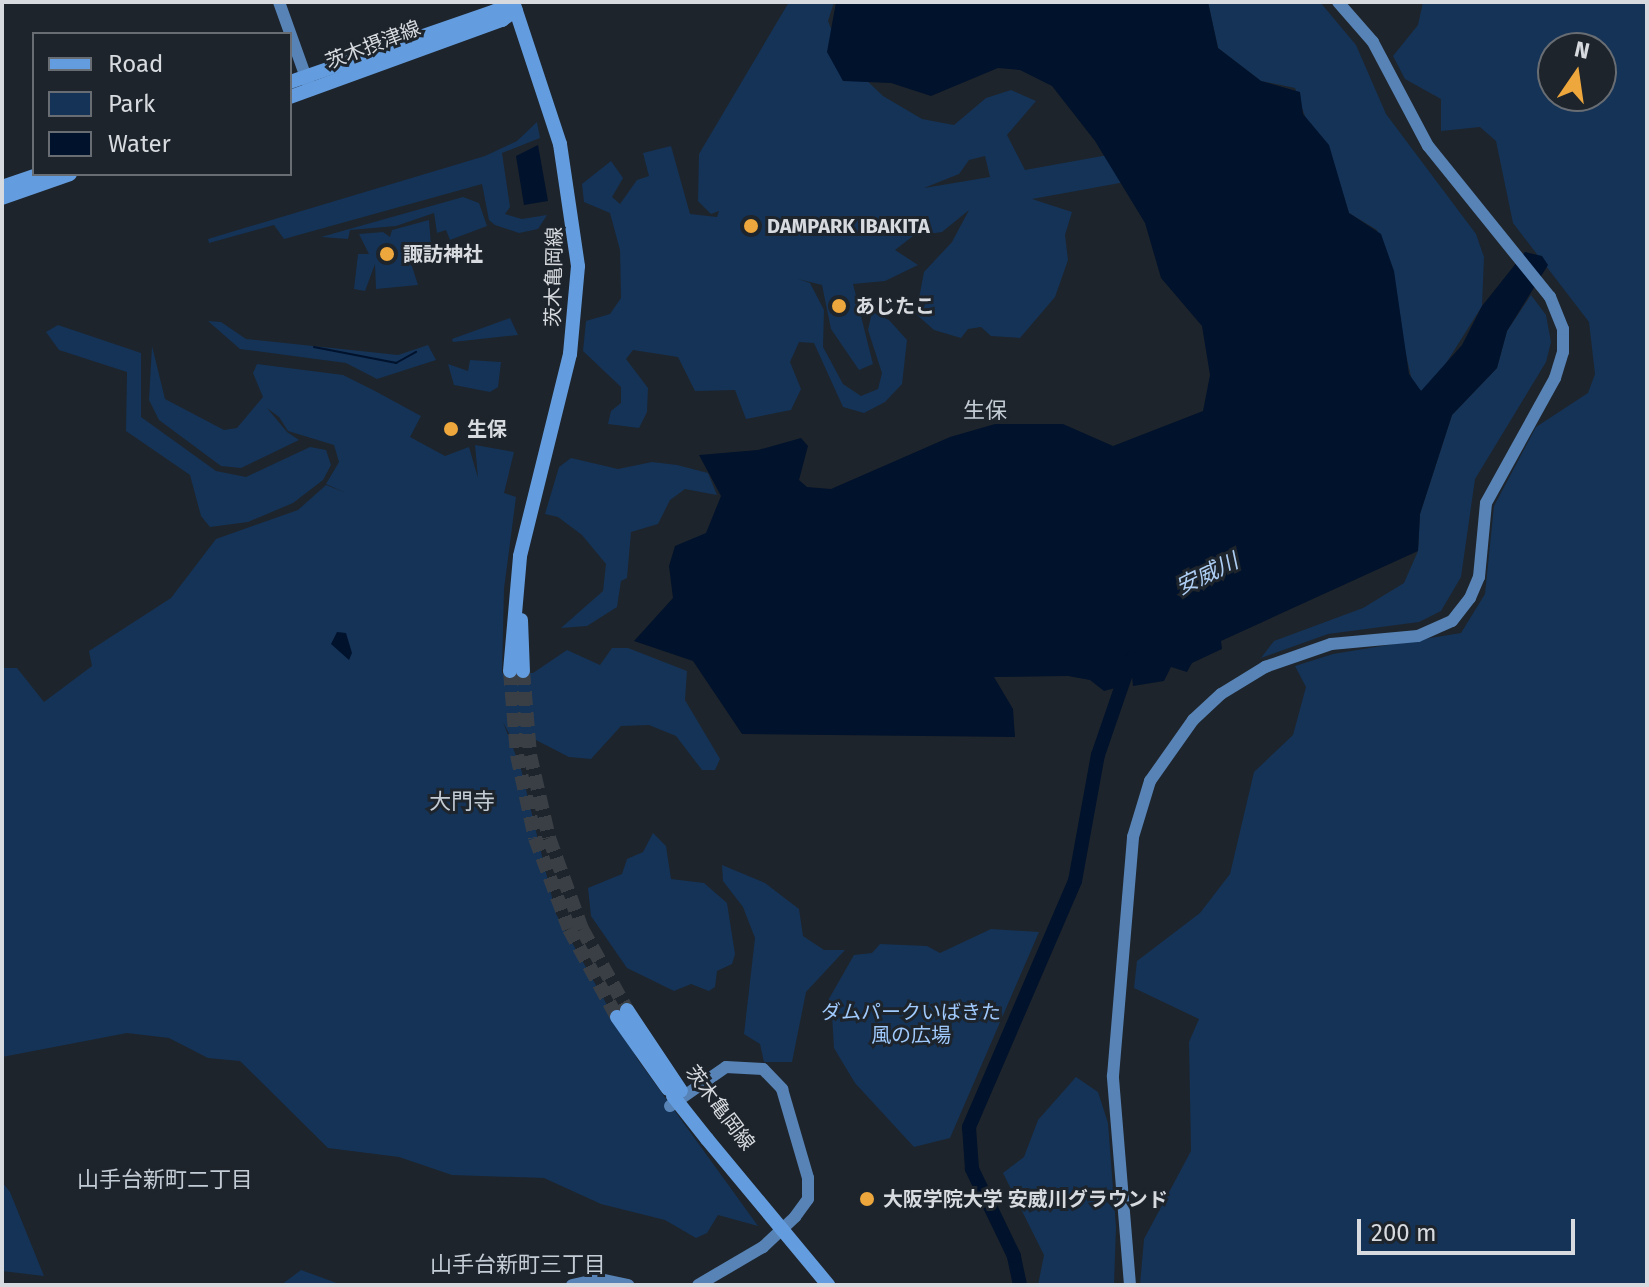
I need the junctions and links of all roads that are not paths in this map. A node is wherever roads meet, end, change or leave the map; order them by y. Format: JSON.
{"nodes":[{"id":1,"x":279,"y":2,"type":"edge"},
{"id":2,"x":1342,"y":5,"type":"edge"},
{"id":3,"x":514,"y":6,"type":"edge"},
{"id":4,"x":290,"y":32,"type":"edge"},
{"id":5,"x":292,"y":38,"type":"edge"},
{"id":6,"x":292,"y":82,"type":"edge"},
{"id":7,"x":308,"y":83,"type":"junction"},
{"id":8,"x":292,"y":95,"type":"edge"},
{"id":9,"x":33,"y":176,"type":"edge"},
{"id":10,"x":64,"y":176,"type":"edge"},
{"id":11,"x":2,"y":187,"type":"edge"},
{"id":12,"x":2,"y":198,"type":"edge"},
{"id":13,"x":517,"y":671,"type":"tunnel mouth"},
{"id":14,"x":622,"y":1013,"type":"tunnel mouth"},
{"id":15,"x":675,"y":1098,"type":"junction"},
{"id":16,"x":786,"y":1235,"type":"junction"},
{"id":17,"x":572,"y":1285,"type":"edge"},
{"id":18,"x":628,"y":1285,"type":"edge"},
{"id":19,"x":698,"y":1285,"type":"edge"},
{"id":20,"x":828,"y":1285,"type":"edge"},
{"id":21,"x":1130,"y":1285,"type":"edge"}],
"edges":[{"from":1,"to":4,"type":"street"},
{"from":2,"to":21,"type":"street"},
{"from":3,"to":7,"type":"main road","name":"茨木摂津線"},
{"from":3,"to":13,"type":"main road","name":"茨木亀岡線"},
{"from":5,"to":7,"type":"street"},
{"from":6,"to":7,"type":"main road","name":"茨木摂津線"},
{"from":7,"to":8,"type":"main road","name":"茨木摂津線"},
{"from":9,"to":11,"type":"main road"},
{"from":10,"to":12,"type":"main road"},
{"from":14,"to":15,"type":"main road","name":"茨木亀岡線"},
{"from":15,"to":16,"type":"main road","name":"茨木亀岡線","bridge":true},
{"from":15,"to":16,"type":"street"},
{"from":16,"to":19,"type":"street"},
{"from":16,"to":20,"type":"main road","name":"茨木亀岡線"},
{"from":17,"to":18,"type":"street"}]}
